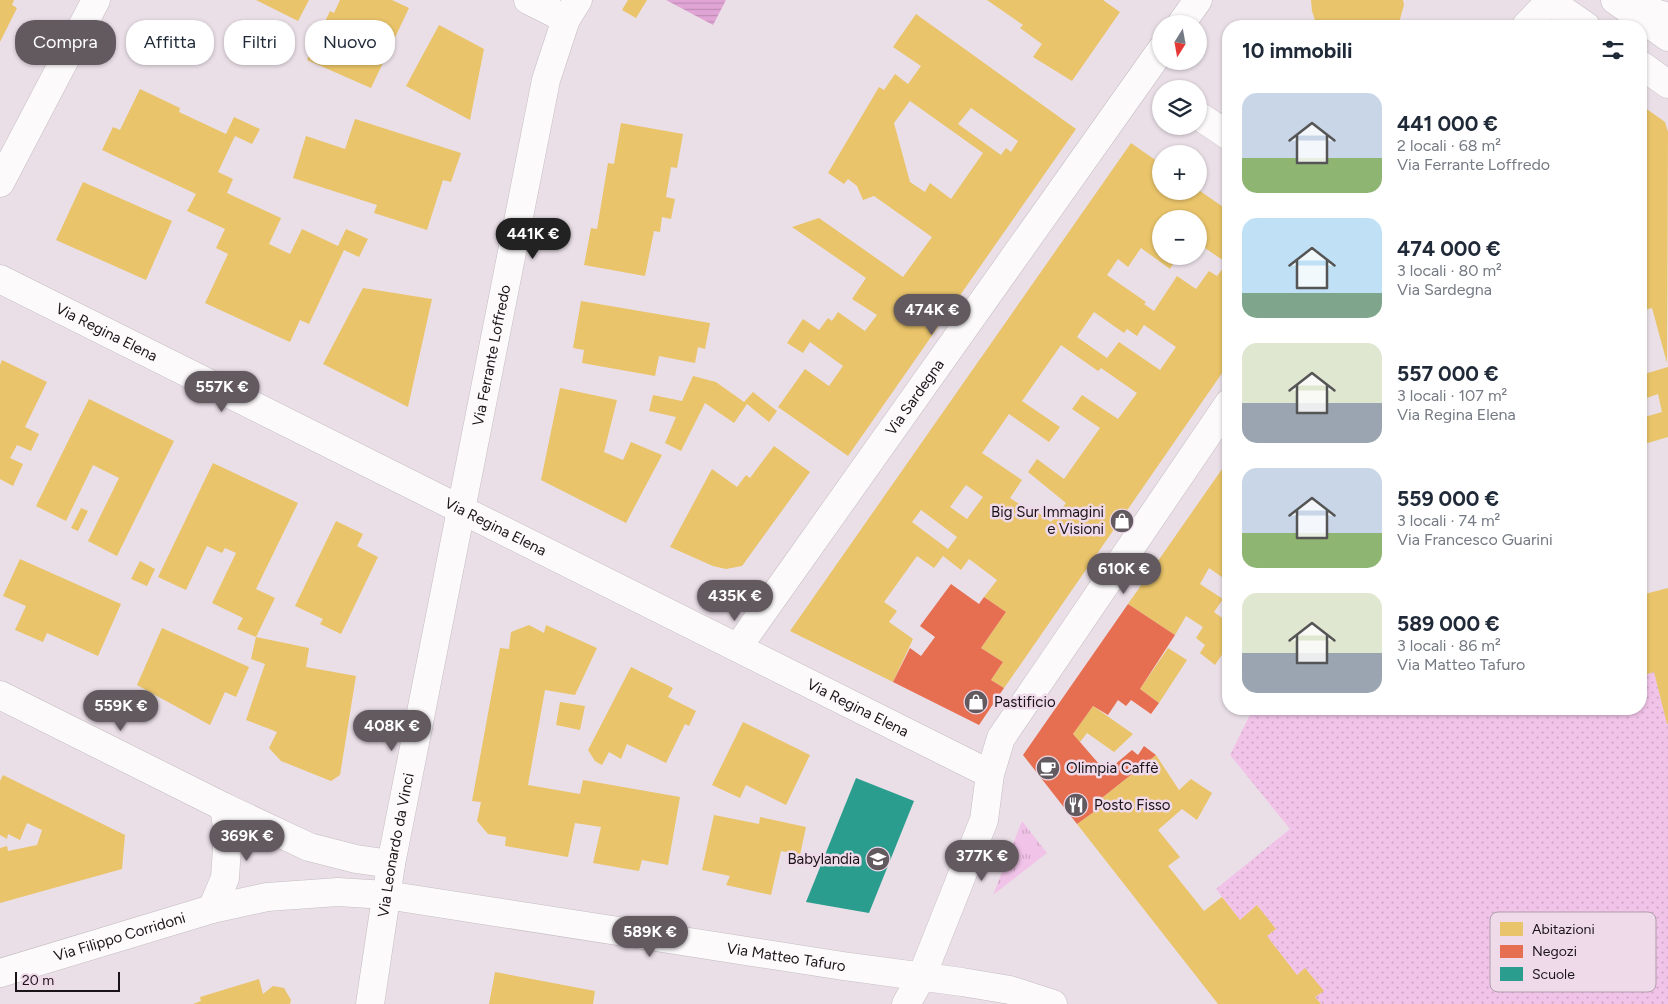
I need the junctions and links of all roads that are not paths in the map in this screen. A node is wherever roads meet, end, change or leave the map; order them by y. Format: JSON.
{"nodes":[{"id":1,"x":96,"y":0,"type":"edge"},
{"id":2,"x":528,"y":0,"type":"edge"},
{"id":3,"x":1198,"y":0,"type":"edge"},
{"id":4,"x":1616,"y":0,"type":"edge"},
{"id":5,"x":1549,"y":1,"type":"edge"},
{"id":6,"x":572,"y":10,"type":"edge"},
{"id":7,"x":1187,"y":15,"type":"edge"},
{"id":8,"x":1668,"y":17,"type":"edge"},
{"id":9,"x":1532,"y":20,"type":"edge"},
{"id":10,"x":1577,"y":20,"type":"edge"},
{"id":11,"x":1644,"y":20,"type":"edge"},
{"id":12,"x":1647,"y":22,"type":"edge"},
{"id":13,"x":1668,"y":37,"type":"edge"},
{"id":14,"x":1647,"y":69,"type":"edge"},
{"id":15,"x":1155,"y":70,"type":"edge"},
{"id":16,"x":1151,"y":83,"type":"edge"},
{"id":17,"x":1668,"y":84,"type":"edge"},
{"id":18,"x":1207,"y":121,"type":"edge"},
{"id":19,"x":1222,"y":131,"type":"edge"},
{"id":20,"x":0,"y":183,"type":"edge"},
{"id":21,"x":0,"y":279,"type":"edge"},
{"id":22,"x":1222,"y":413,"type":"edge"},
{"id":23,"x":462,"y":509,"type":"junction"},
{"id":24,"x":738,"y":647,"type":"junction"},
{"id":25,"x":0,"y":695,"type":"edge"},
{"id":26,"x":990,"y":774,"type":"junction"},
{"id":27,"x":224,"y":807,"type":"junction"},
{"id":28,"x":391,"y":864,"type":"junction"},
{"id":29,"x":386,"y":895,"type":"junction"},
{"id":30,"x":212,"y":909,"type":"junction"},
{"id":31,"x":0,"y":973,"type":"edge"},
{"id":32,"x":921,"y":978,"type":"junction"},
{"id":33,"x":370,"y":1004,"type":"edge"},
{"id":34,"x":906,"y":1004,"type":"edge"},
{"id":35,"x":1053,"y":1004,"type":"edge"}],
"edges":[{"from":1,"to":20,"type":"street"},
{"from":2,"to":6,"type":"street"},
{"from":3,"to":7,"type":"street"},
{"from":4,"to":8,"type":"street"},
{"from":4,"to":11,"type":"street"},
{"from":5,"to":9,"type":"street"},
{"from":5,"to":10,"type":"street"},
{"from":6,"to":23,"type":"street","name":"Via Ferrante Loffredo"},
{"from":12,"to":13,"type":"street"},
{"from":14,"to":17,"type":"street"},
{"from":15,"to":16,"type":"street","name":"Via Sardegna"},
{"from":16,"to":24,"type":"street","name":"Via Sardegna"},
{"from":18,"to":19,"type":"street"},
{"from":21,"to":23,"type":"street","name":"Via Regina Elena"},
{"from":22,"to":26,"type":"street"},
{"from":23,"to":24,"type":"street","name":"Via Regina Elena"},
{"from":23,"to":28,"type":"street","name":"Via Leonardo da Vinci"},
{"from":24,"to":26,"type":"street","name":"Via Regina Elena"},
{"from":25,"to":27,"type":"street"},
{"from":26,"to":32,"type":"street"},
{"from":27,"to":28,"type":"street"},
{"from":27,"to":30,"type":"street"},
{"from":28,"to":29,"type":"street","name":"Via Leonardo da Vinci"},
{"from":29,"to":30,"type":"street","name":"Via Matteo Tafuro"},
{"from":29,"to":32,"type":"street","name":"Via Matteo Tafuro"},
{"from":29,"to":33,"type":"street","name":"Via Leonardo da Vinci"},
{"from":30,"to":31,"type":"street","name":"Via Filippo Corridoni"},
{"from":32,"to":34,"type":"street"},
{"from":32,"to":35,"type":"street","name":"Via Matteo Tafuro"}]}
